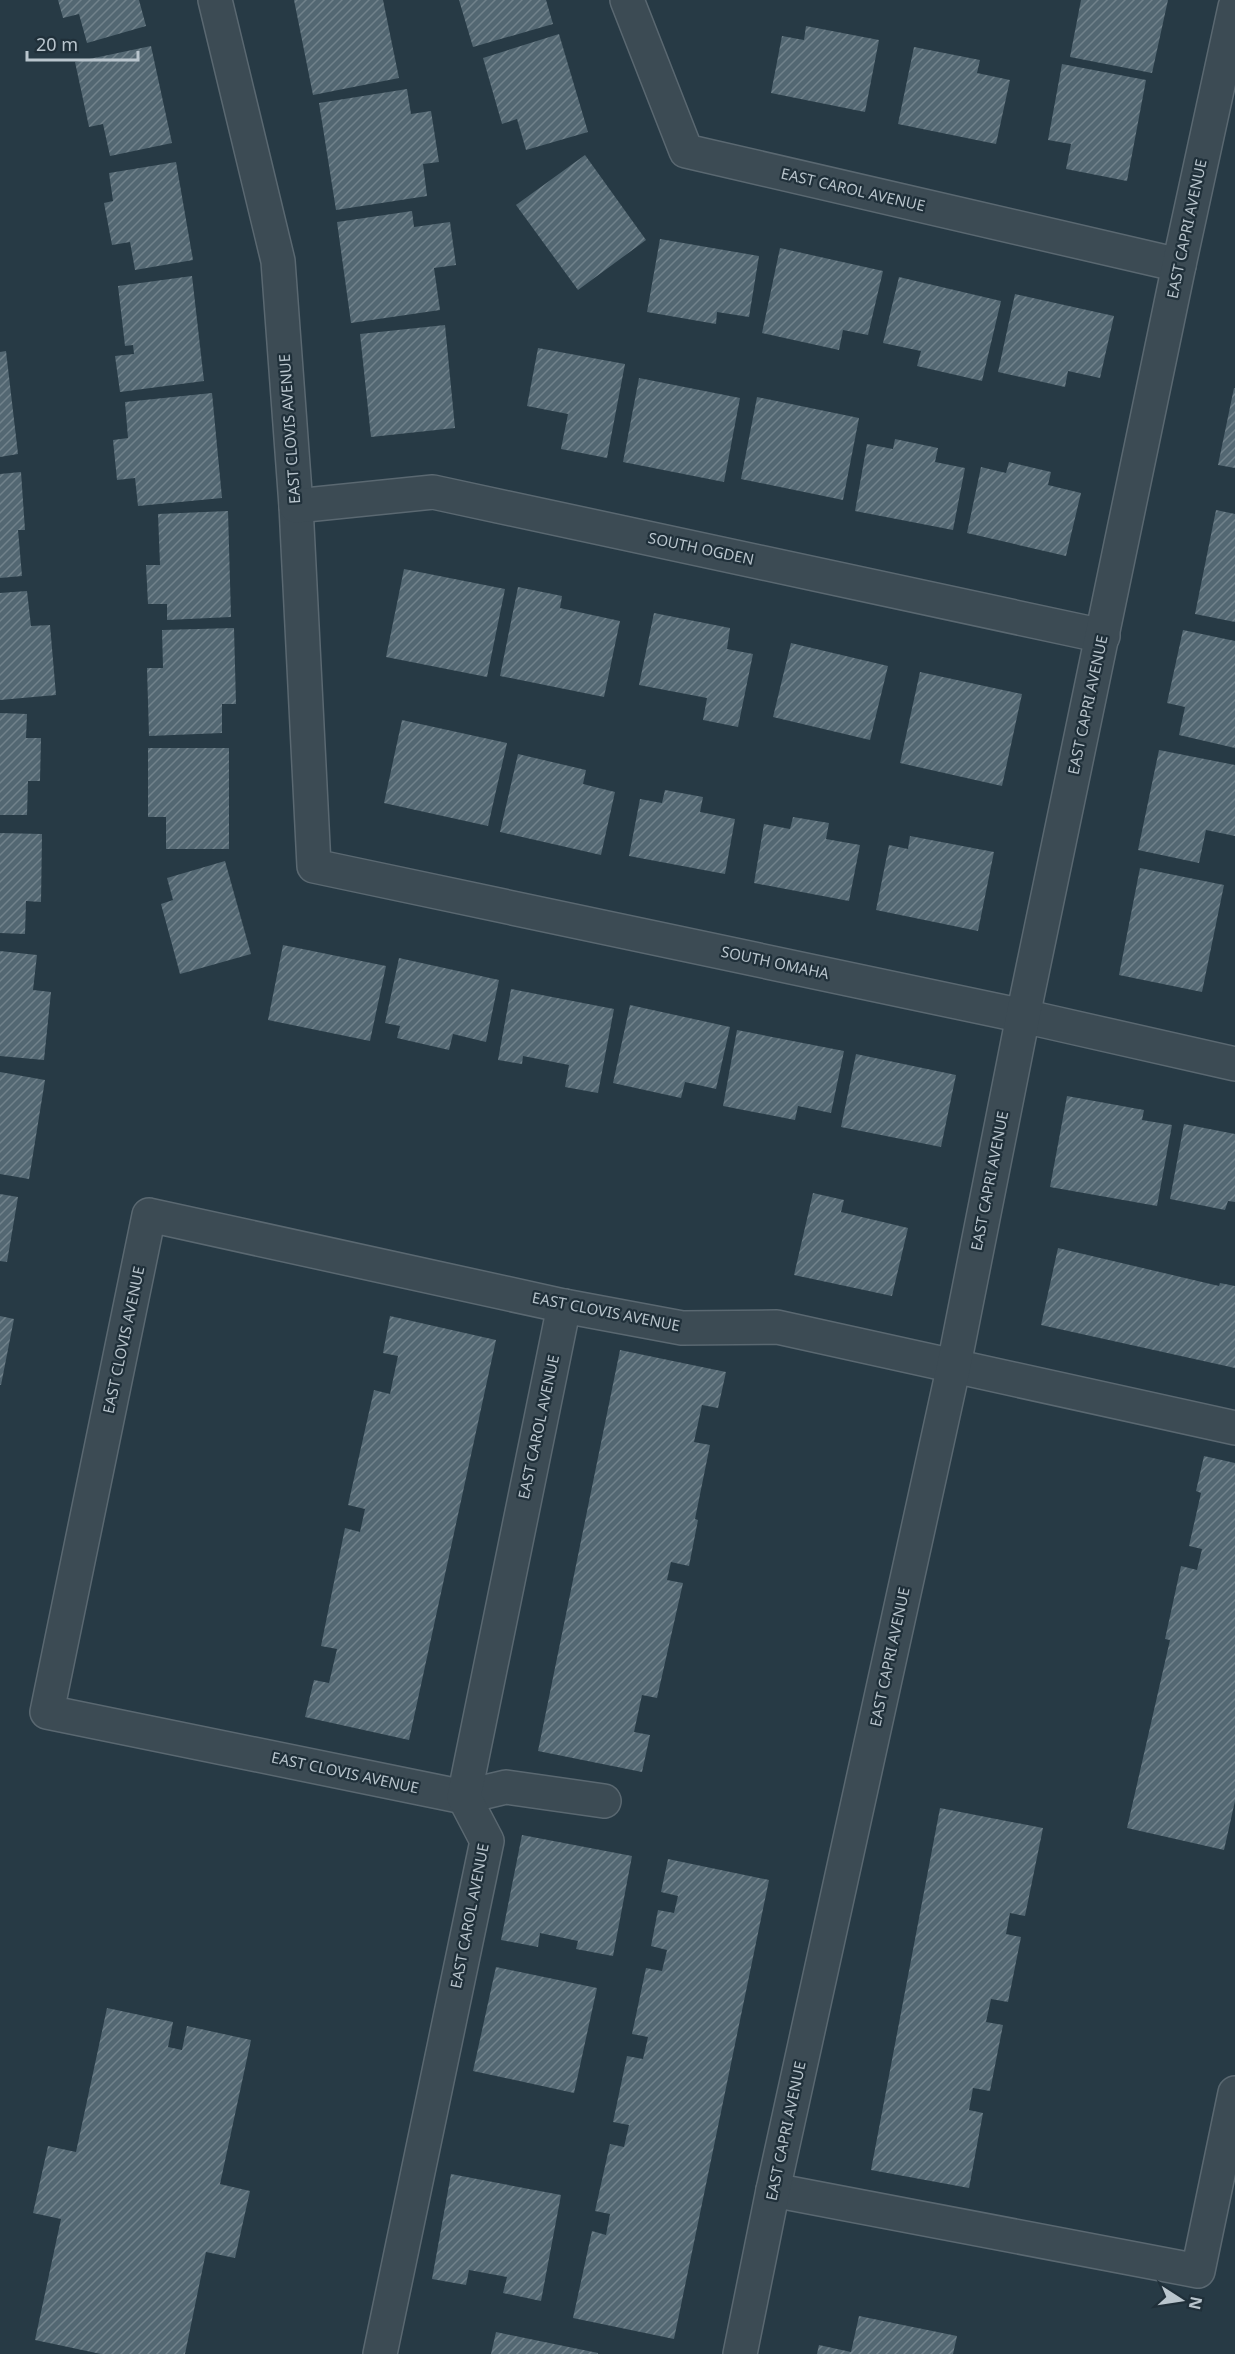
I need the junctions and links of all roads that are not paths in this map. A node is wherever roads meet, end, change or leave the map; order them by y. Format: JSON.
{"nodes":[{"id":1,"x":215,"y":0,"type":"edge"},
{"id":2,"x":627,"y":0,"type":"edge"},
{"id":3,"x":1235,"y":7,"type":"edge"},
{"id":4,"x":1179,"y":265,"type":"junction"},
{"id":5,"x":296,"y":506,"type":"junction"},
{"id":6,"x":1103,"y":636,"type":"junction"},
{"id":7,"x":314,"y":866,"type":"joint"},
{"id":8,"x":1023,"y":1016,"type":"junction"},
{"id":9,"x":1235,"y":1064,"type":"edge"},
{"id":10,"x":564,"y":1306,"type":"junction"},
{"id":11,"x":954,"y":1365,"type":"junction"},
{"id":12,"x":1235,"y":1428,"type":"edge"},
{"id":13,"x":464,"y":1797,"type":"junction"},
{"id":14,"x":604,"y":1801,"type":"dead end"},
{"id":15,"x":1235,"y":2093,"type":"edge"},
{"id":16,"x":773,"y":2190,"type":"junction"},
{"id":17,"x":380,"y":2354,"type":"edge"},
{"id":18,"x":740,"y":2354,"type":"edge"}],
"edges":[{"from":1,"to":5,"type":"street","name":"EAST CLOVIS AVENUE"},
{"from":2,"to":4,"type":"street","name":"EAST CAROL AVENUE"},
{"from":3,"to":4,"type":"street","name":"EAST CAPRI AVENUE"},
{"from":4,"to":6,"type":"street","name":"EAST CAPRI AVENUE"},
{"from":5,"to":6,"type":"street","name":"SOUTH OGDEN"},
{"from":5,"to":7,"type":"street","name":"EAST CLOVIS AVENUE"},
{"from":6,"to":8,"type":"street","name":"EAST CAPRI AVENUE"},
{"from":7,"to":8,"type":"street","name":"SOUTH OMAHA"},
{"from":8,"to":9,"type":"street","name":"SOUTH OMAHA"},
{"from":8,"to":11,"type":"street","name":"EAST CAPRI AVENUE"},
{"from":10,"to":11,"type":"street","name":"EAST CLOVIS AVENUE"},
{"from":10,"to":13,"type":"street","name":"EAST CAROL AVENUE"},
{"from":10,"to":13,"type":"street","name":"EAST CLOVIS AVENUE"},
{"from":11,"to":12,"type":"street","name":"EAST CLOVIS AVENUE"},
{"from":11,"to":16,"type":"street","name":"EAST CAPRI AVENUE"},
{"from":13,"to":14,"type":"street","name":"EAST CLOVIS AVENUE"},
{"from":13,"to":17,"type":"street","name":"EAST CAROL AVENUE"},
{"from":15,"to":16,"type":"street"},
{"from":16,"to":18,"type":"street","name":"EAST CAPRI AVENUE"}]}
